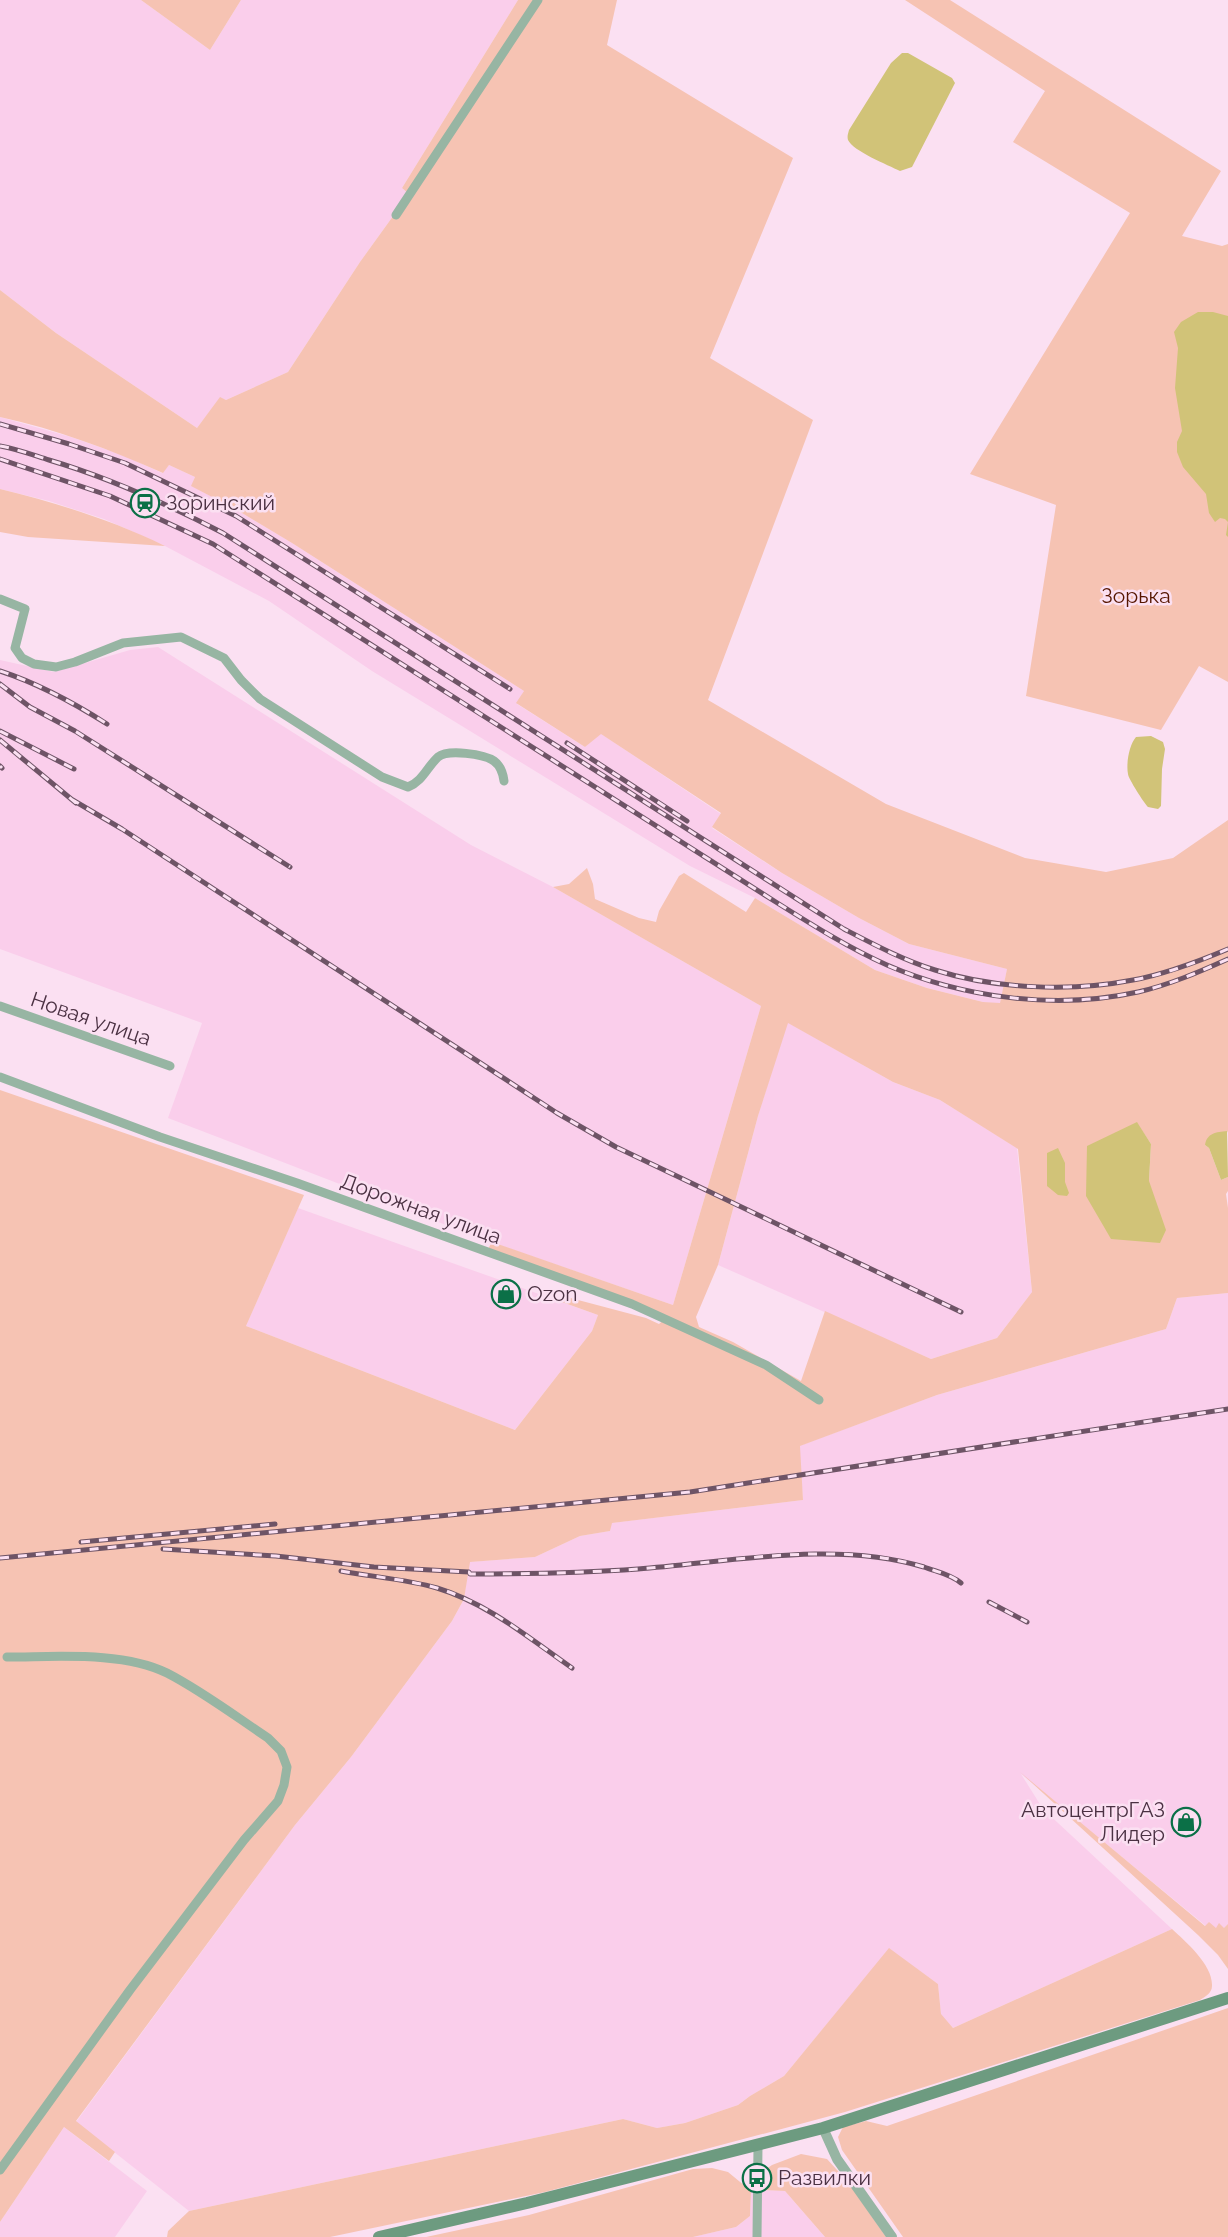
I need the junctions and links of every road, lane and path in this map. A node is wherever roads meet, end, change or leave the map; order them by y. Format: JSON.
{"nodes":[{"id":1,"x":538,"y":0,"type":"edge"},
{"id":2,"x":396,"y":214,"type":"dead end"},
{"id":3,"x":0,"y":599,"type":"edge"},
{"id":4,"x":504,"y":782,"type":"dead end"},
{"id":5,"x":0,"y":1006,"type":"edge"},
{"id":6,"x":170,"y":1066,"type":"dead end"},
{"id":7,"x":0,"y":1077,"type":"edge"},
{"id":8,"x":819,"y":1400,"type":"dead end"},
{"id":9,"x":7,"y":1657,"type":"dead end"},
{"id":10,"x":1228,"y":1998,"type":"edge"},
{"id":11,"x":824,"y":2128,"type":"junction"},
{"id":12,"x":758,"y":2146,"type":"junction"},
{"id":13,"x":0,"y":2170,"type":"edge"},
{"id":14,"x":379,"y":2237,"type":"edge"},
{"id":15,"x":757,"y":2237,"type":"edge"},
{"id":16,"x":892,"y":2237,"type":"edge"}],
"edges":[{"from":1,"to":2,"type":"street"},
{"from":3,"to":4,"type":"street"},
{"from":5,"to":6,"type":"street","name":"Новая улица"},
{"from":7,"to":8,"type":"street","name":"Дорожная улица"},
{"from":9,"to":13,"type":"street"},
{"from":10,"to":11,"type":"main road"},
{"from":11,"to":12,"type":"main road"},
{"from":11,"to":16,"type":"street"},
{"from":12,"to":14,"type":"main road"},
{"from":12,"to":15,"type":"street"}]}
